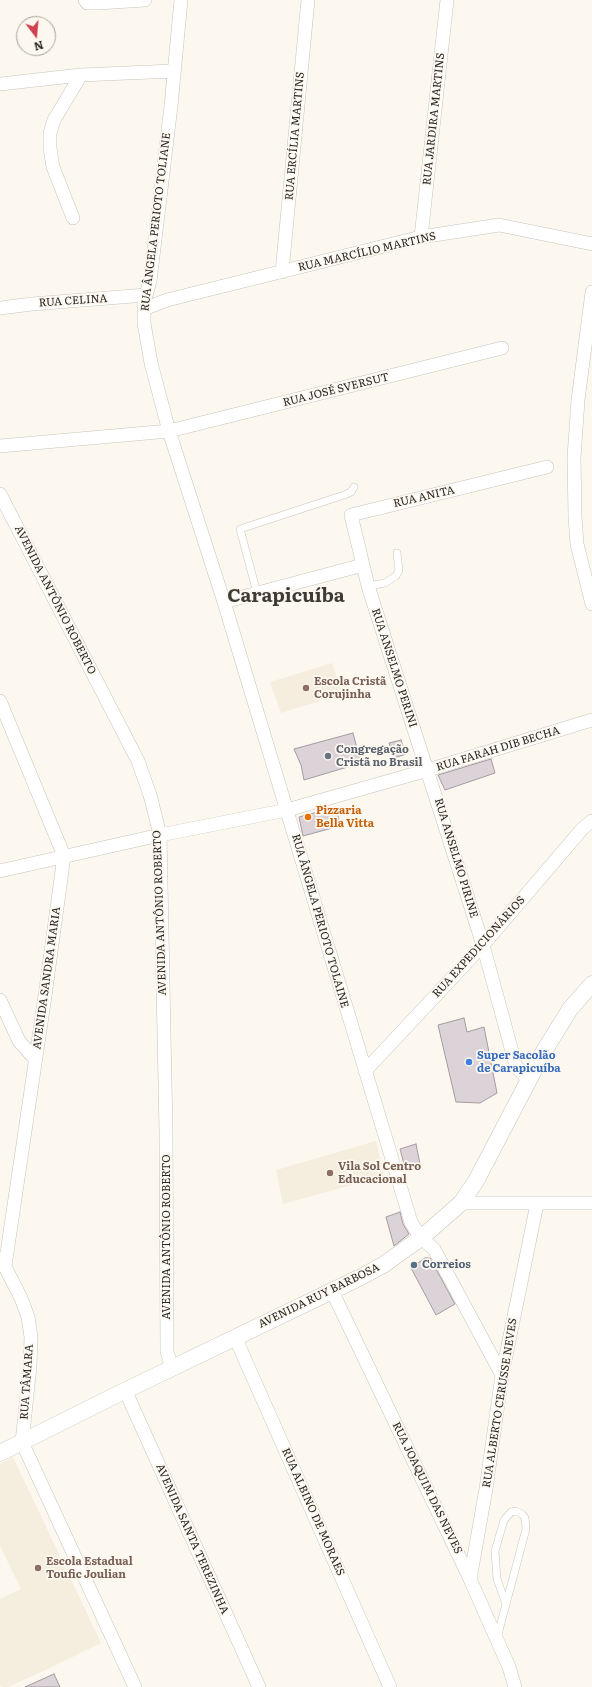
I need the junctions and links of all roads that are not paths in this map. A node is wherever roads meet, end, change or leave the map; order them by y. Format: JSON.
{"nodes":[{"id":1,"x":85,"y":0,"type":"edge"},
{"id":2,"x":145,"y":0,"type":"edge"},
{"id":3,"x":181,"y":0,"type":"edge"},
{"id":4,"x":308,"y":0,"type":"edge"},
{"id":5,"x":447,"y":0,"type":"edge"},
{"id":6,"x":173,"y":71,"type":"junction"},
{"id":7,"x":81,"y":75,"type":"junction"},
{"id":8,"x":0,"y":84,"type":"edge"},
{"id":9,"x":73,"y":218,"type":"dead end"},
{"id":10,"x":421,"y":237,"type":"junction"},
{"id":11,"x":592,"y":244,"type":"edge"},
{"id":12,"x":282,"y":272,"type":"junction"},
{"id":13,"x":592,"y":292,"type":"edge"},
{"id":14,"x":146,"y":295,"type":"junction"},
{"id":15,"x":0,"y":308,"type":"edge"},
{"id":16,"x":591,"y":308,"type":"edge"},
{"id":17,"x":144,"y":309,"type":"junction"},
{"id":18,"x":502,"y":348,"type":"dead end"},
{"id":19,"x":169,"y":431,"type":"junction"},
{"id":20,"x":0,"y":446,"type":"edge"},
{"id":21,"x":547,"y":467,"type":"dead end"},
{"id":22,"x":354,"y":487,"type":"dead end"},
{"id":23,"x":0,"y":494,"type":"edge"},
{"id":24,"x":397,"y":553,"type":"dead end"},
{"id":25,"x":363,"y":565,"type":"junction"},
{"id":26,"x":368,"y":586,"type":"junction"},
{"id":27,"x":257,"y":593,"type":"junction"},
{"id":28,"x":224,"y":602,"type":"junction"},
{"id":29,"x":592,"y":604,"type":"edge"},
{"id":30,"x":0,"y":701,"type":"edge"},
{"id":31,"x":592,"y":720,"type":"edge"},
{"id":32,"x":428,"y":770,"type":"junction"},
{"id":33,"x":287,"y":810,"type":"junction"},
{"id":34,"x":592,"y":821,"type":"edge"},
{"id":35,"x":160,"y":835,"type":"junction"},
{"id":36,"x":64,"y":856,"type":"junction"},
{"id":37,"x":0,"y":870,"type":"edge"},
{"id":38,"x":483,"y":945,"type":"junction"},
{"id":39,"x":592,"y":984,"type":"edge"},
{"id":40,"x":0,"y":1000,"type":"edge"},
{"id":41,"x":35,"y":1060,"type":"junction"},
{"id":42,"x":365,"y":1072,"type":"junction"},
{"id":43,"x":529,"y":1081,"type":"junction"},
{"id":44,"x":461,"y":1203,"type":"junction"},
{"id":45,"x":592,"y":1203,"type":"edge"},
{"id":46,"x":537,"y":1204,"type":"junction"},
{"id":47,"x":421,"y":1238,"type":"junction"},
{"id":48,"x":2,"y":1262,"type":"edge"},
{"id":49,"x":332,"y":1291,"type":"junction"},
{"id":50,"x":235,"y":1337,"type":"junction"},
{"id":51,"x":172,"y":1368,"type":"junction"},
{"id":52,"x":502,"y":1375,"type":"junction"},
{"id":53,"x":125,"y":1390,"type":"junction"},
{"id":54,"x":22,"y":1442,"type":"junction"},
{"id":55,"x":0,"y":1453,"type":"edge"},
{"id":56,"x":470,"y":1579,"type":"junction"},
{"id":57,"x":506,"y":1604,"type":"junction"},
{"id":58,"x":497,"y":1639,"type":"junction"},
{"id":59,"x":135,"y":1687,"type":"edge"},
{"id":60,"x":259,"y":1687,"type":"edge"},
{"id":61,"x":390,"y":1687,"type":"edge"},
{"id":62,"x":516,"y":1687,"type":"edge"}],
"edges":[{"from":1,"to":2,"type":"street"},
{"from":3,"to":6,"type":"street","name":"RUA ÂNGELA PERIOTO TOLIANE"},
{"from":4,"to":12,"type":"street","name":"RUA ERCÍLIA MARTINS"},
{"from":5,"to":10,"type":"street","name":"RUA JARDIRA MARTINS"},
{"from":6,"to":7,"type":"street"},
{"from":6,"to":14,"type":"street","name":"RUA ÂNGELA PERIOTO TOLIANE"},
{"from":7,"to":8,"type":"street"},
{"from":7,"to":9,"type":"street"},
{"from":10,"to":11,"type":"street","name":"RUA MARCÍLIO MARTINS"},
{"from":10,"to":12,"type":"street","name":"RUA MARCÍLIO MARTINS"},
{"from":12,"to":17,"type":"street","name":"RUA MARCÍLIO MARTINS"},
{"from":13,"to":16,"type":"street"},
{"from":14,"to":15,"type":"street","name":"RUA CELINA"},
{"from":14,"to":17,"type":"street","name":"RUA ÂNGELA PERIOTO TOLIANE"},
{"from":16,"to":29,"type":"street"},
{"from":17,"to":19,"type":"street","name":"RUA ÂNGELA PERIOTO TOLIANE"},
{"from":18,"to":19,"type":"street","name":"RUA JOSÉ SVERSUT"},
{"from":19,"to":20,"type":"street","name":"RUA JOSÉ SVERSUT"},
{"from":19,"to":28,"type":"street","name":"RUA ÂNGELA PERIOTO TOLIANE"},
{"from":21,"to":25,"type":"street","name":"RUA ANITA"},
{"from":22,"to":27,"type":"lane"},
{"from":23,"to":35,"type":"street","name":"AVENIDA ANTÔNIO ROBERTO"},
{"from":24,"to":26,"type":"lane"},
{"from":25,"to":26,"type":"street","name":"RUA ANSELMO PERINI"},
{"from":25,"to":27,"type":"street"},
{"from":26,"to":32,"type":"street","name":"RUA ANSELMO PERINI"},
{"from":27,"to":28,"type":"street"},
{"from":28,"to":33,"type":"street","name":"RUA ÂNGELA PERIOTO TOLAINE"},
{"from":30,"to":36,"type":"street"},
{"from":31,"to":32,"type":"street","name":"RUA FARAH DIB BECHA"},
{"from":32,"to":33,"type":"street","name":"RUA FARAH DIB BECHA"},
{"from":32,"to":38,"type":"street","name":"RUA ANSELMO PIRINE"},
{"from":33,"to":35,"type":"street","name":"RUA FARAH DIB BECHA"},
{"from":33,"to":42,"type":"street","name":"RUA ÂNGELA PERIOTO TOLAINE"},
{"from":34,"to":38,"type":"street","name":"RUA EXPEDICIONÁRIOS"},
{"from":35,"to":36,"type":"street","name":"RUA FARAH DIB BECHA"},
{"from":35,"to":51,"type":"street","name":"AVENIDA ANTÔNIO ROBERTO"},
{"from":36,"to":37,"type":"street","name":"RUA FARAH DIB BECHA"},
{"from":36,"to":41,"type":"street","name":"AVENIDA SANDRA MARIA"},
{"from":38,"to":42,"type":"street","name":"RUA EXPEDICIONÁRIOS"},
{"from":38,"to":43,"type":"street","name":"RUA ANSELMO PIRINE"},
{"from":39,"to":43,"type":"street","name":"AVENIDA RUY BARBOSA"},
{"from":40,"to":41,"type":"street"},
{"from":41,"to":48,"type":"street","name":"AVENIDA SANDRA MARIA"},
{"from":42,"to":47,"type":"street","name":"RUA ÂNGELA PERIOTO TOLAINE"},
{"from":43,"to":44,"type":"street","name":"AVENIDA RUY BARBOSA"},
{"from":44,"to":46,"type":"street"},
{"from":44,"to":47,"type":"street","name":"AVENIDA RUY BARBOSA"},
{"from":45,"to":46,"type":"street"},
{"from":46,"to":52,"type":"street","name":"RUA ALBERTO CERUSSE NEVES"},
{"from":47,"to":49,"type":"street","name":"AVENIDA RUY BARBOSA"},
{"from":47,"to":52,"type":"street","name":"RUA ÂNGELA PERIOTO TOLAINE"},
{"from":48,"to":54,"type":"street","name":"RUA TÂMARA"},
{"from":49,"to":50,"type":"street","name":"AVENIDA RUY BARBOSA"},
{"from":49,"to":56,"type":"street","name":"RUA JOAQUIM DAS NEVES"},
{"from":50,"to":51,"type":"street","name":"AVENIDA RUY BARBOSA"},
{"from":50,"to":61,"type":"street","name":"RUA ALBINO DE MORAES"},
{"from":51,"to":53,"type":"street","name":"AVENIDA RUY BARBOSA"},
{"from":52,"to":56,"type":"street","name":"RUA ALBERTO CERUSSE NEVES"},
{"from":53,"to":54,"type":"street","name":"AVENIDA RUY BARBOSA"},
{"from":53,"to":60,"type":"street","name":"AVENIDA SANTA TEREZINHA"},
{"from":54,"to":55,"type":"street","name":"AVENIDA RUY BARBOSA"},
{"from":54,"to":59,"type":"street"},
{"from":56,"to":58,"type":"street","name":"RUA JOAQUIM DAS NEVES"},
{"from":57,"to":57,"type":"lane"},
{"from":57,"to":58,"type":"lane"},
{"from":58,"to":62,"type":"street","name":"RUA JOAQUIM DAS NEVES"}]}
